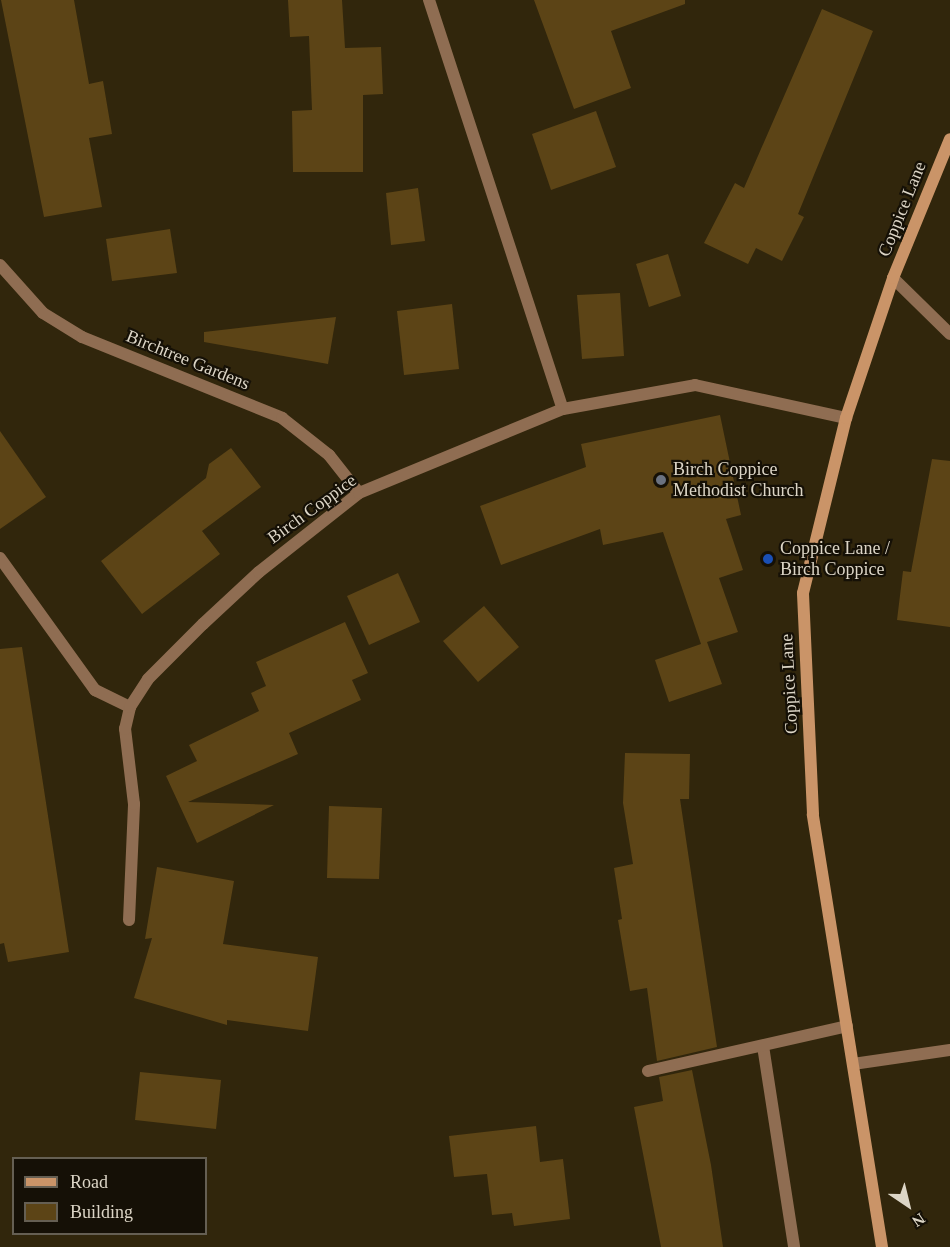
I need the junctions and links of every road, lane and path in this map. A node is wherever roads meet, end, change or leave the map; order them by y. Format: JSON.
{"nodes":[{"id":1,"x":429,"y":0,"type":"edge"},
{"id":2,"x":950,"y":139,"type":"edge"},
{"id":3,"x":0,"y":265,"type":"edge"},
{"id":4,"x":893,"y":278,"type":"junction"},
{"id":5,"x":950,"y":334,"type":"edge"},
{"id":6,"x":563,"y":409,"type":"junction"},
{"id":7,"x":846,"y":418,"type":"junction"},
{"id":8,"x":359,"y":493,"type":"junction"},
{"id":9,"x":0,"y":558,"type":"edge"},
{"id":10,"x":130,"y":707,"type":"junction"},
{"id":11,"x":129,"y":920,"type":"dead end"},
{"id":12,"x":847,"y":1026,"type":"junction"},
{"id":13,"x":763,"y":1046,"type":"junction"},
{"id":14,"x":950,"y":1050,"type":"edge"},
{"id":15,"x":853,"y":1064,"type":"junction"},
{"id":16,"x":648,"y":1071,"type":"dead end"},
{"id":17,"x":794,"y":1247,"type":"edge"},
{"id":18,"x":882,"y":1247,"type":"edge"}],
"edges":[{"from":1,"to":6,"type":"street"},
{"from":2,"to":4,"type":"street","name":"Coppice Lane"},
{"from":3,"to":8,"type":"street","name":"Birchtree Gardens"},
{"from":4,"to":5,"type":"street"},
{"from":4,"to":7,"type":"street","name":"Coppice Lane"},
{"from":6,"to":7,"type":"street","name":"Birch Coppice"},
{"from":6,"to":8,"type":"street","name":"Birch Coppice"},
{"from":7,"to":12,"type":"street","name":"Coppice Lane"},
{"from":8,"to":10,"type":"street","name":"Birch Coppice"},
{"from":9,"to":10,"type":"street"},
{"from":10,"to":11,"type":"street","name":"Birch Coppice"},
{"from":12,"to":13,"type":"street"},
{"from":12,"to":15,"type":"street","name":"Coppice Lane"},
{"from":13,"to":16,"type":"street"},
{"from":13,"to":17,"type":"street"},
{"from":14,"to":15,"type":"street"},
{"from":15,"to":18,"type":"street","name":"Coppice Lane"}]}
